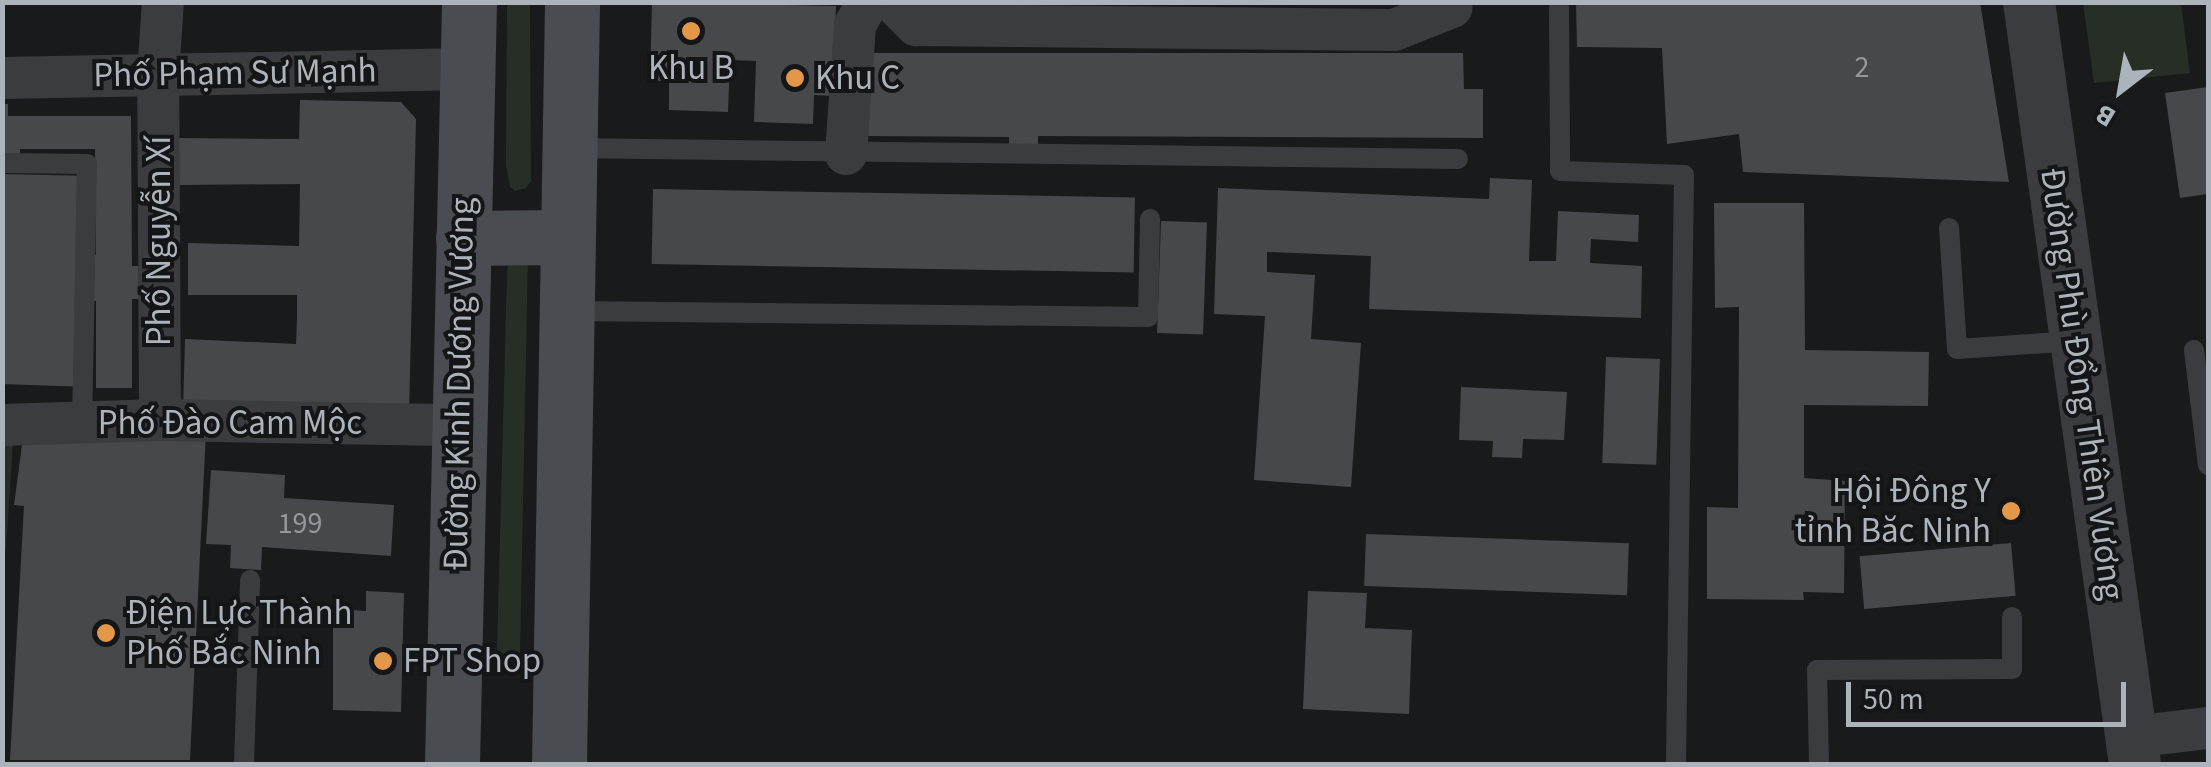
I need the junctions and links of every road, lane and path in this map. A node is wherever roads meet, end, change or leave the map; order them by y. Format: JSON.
{"nodes":[{"id":1,"x":163,"y":2,"type":"edge"},
{"id":2,"x":469,"y":2,"type":"edge"},
{"id":3,"x":572,"y":2,"type":"edge"},
{"id":4,"x":868,"y":2,"type":"edge"},
{"id":5,"x":893,"y":2,"type":"edge"},
{"id":6,"x":2030,"y":2,"type":"edge"},
{"id":7,"x":1450,"y":4,"type":"edge"},
{"id":8,"x":1558,"y":8,"type":"dead end"},
{"id":9,"x":1079,"y":14,"type":"edge"},
{"id":10,"x":1276,"y":16,"type":"edge"},
{"id":11,"x":466,"y":69,"type":"junction"},
{"id":12,"x":158,"y":75,"type":"junction"},
{"id":13,"x":2,"y":78,"type":"edge"},
{"id":14,"x":570,"y":148,"type":"junction"},
{"id":15,"x":846,"y":154,"type":"junction"},
{"id":16,"x":1458,"y":158,"type":"dead end"},
{"id":17,"x":2,"y":163,"type":"edge"},
{"id":18,"x":1150,"y":219,"type":"dead end"},
{"id":19,"x":1949,"y":228,"type":"dead end"},
{"id":20,"x":567,"y":237,"type":"junction"},
{"id":21,"x":463,"y":238,"type":"junction"},
{"id":22,"x":567,"y":311,"type":"junction"},
{"id":23,"x":2074,"y":341,"type":"junction"},
{"id":24,"x":2194,"y":350,"type":"dead end"},
{"id":25,"x":160,"y":420,"type":"junction"},
{"id":26,"x":82,"y":423,"type":"junction"},
{"id":27,"x":458,"y":424,"type":"junction"},
{"id":28,"x":2,"y":425,"type":"edge"},
{"id":29,"x":2208,"y":466,"type":"edge"},
{"id":30,"x":250,"y":580,"type":"dead end"},
{"id":31,"x":2012,"y":618,"type":"dead end"},
{"id":32,"x":2208,"y":728,"type":"edge"},
{"id":33,"x":2133,"y":751,"type":"edge"},
{"id":34,"x":244,"y":764,"type":"edge"},
{"id":35,"x":452,"y":764,"type":"edge"},
{"id":36,"x":559,"y":764,"type":"edge"},
{"id":37,"x":1676,"y":764,"type":"edge"},
{"id":38,"x":1818,"y":764,"type":"edge"}],
"edges":[{"from":1,"to":12,"type":"street","name":"Phố Nguyễn Xí"},
{"from":2,"to":11,"type":"main road","name":"Đường Kinh Dương Vương"},
{"from":3,"to":14,"type":"main road"},
{"from":4,"to":15,"type":"street"},
{"from":5,"to":9,"type":"street"},
{"from":6,"to":23,"type":"street","name":"Đường Phù Đổng Thiên Vương"},
{"from":7,"to":10,"type":"street"},
{"from":8,"to":37,"type":"lane"},
{"from":9,"to":10,"type":"street"},
{"from":11,"to":12,"type":"street","name":"Phố Phạm Sư Mạnh"},
{"from":11,"to":21,"type":"main road","name":"Đường Kinh Dương Vương"},
{"from":12,"to":13,"type":"street","name":"Phố Phạm Sư Mạnh"},
{"from":12,"to":25,"type":"street","name":"Phố Nguyễn Xí"},
{"from":14,"to":15,"type":"lane"},
{"from":14,"to":20,"type":"main road"},
{"from":15,"to":16,"type":"lane"},
{"from":17,"to":26,"type":"lane"},
{"from":18,"to":22,"type":"lane"},
{"from":19,"to":23,"type":"lane"},
{"from":20,"to":21,"type":"main road"},
{"from":20,"to":22,"type":"main road"},
{"from":21,"to":27,"type":"main road","name":"Đường Kinh Dương Vương"},
{"from":22,"to":36,"type":"main road"},
{"from":23,"to":33,"type":"street","name":"Đường Phù Đổng Thiên Vương"},
{"from":24,"to":29,"type":"lane"},
{"from":25,"to":26,"type":"street","name":"Phố Đào Cam Mộc"},
{"from":25,"to":27,"type":"street","name":"Phố Đào Cam Mộc"},
{"from":26,"to":28,"type":"street","name":"Phố Đào Cam Mộc"},
{"from":27,"to":35,"type":"main road","name":"Đường Kinh Dương Vương"},
{"from":30,"to":34,"type":"lane"},
{"from":31,"to":38,"type":"lane"},
{"from":32,"to":33,"type":"street"}]}
